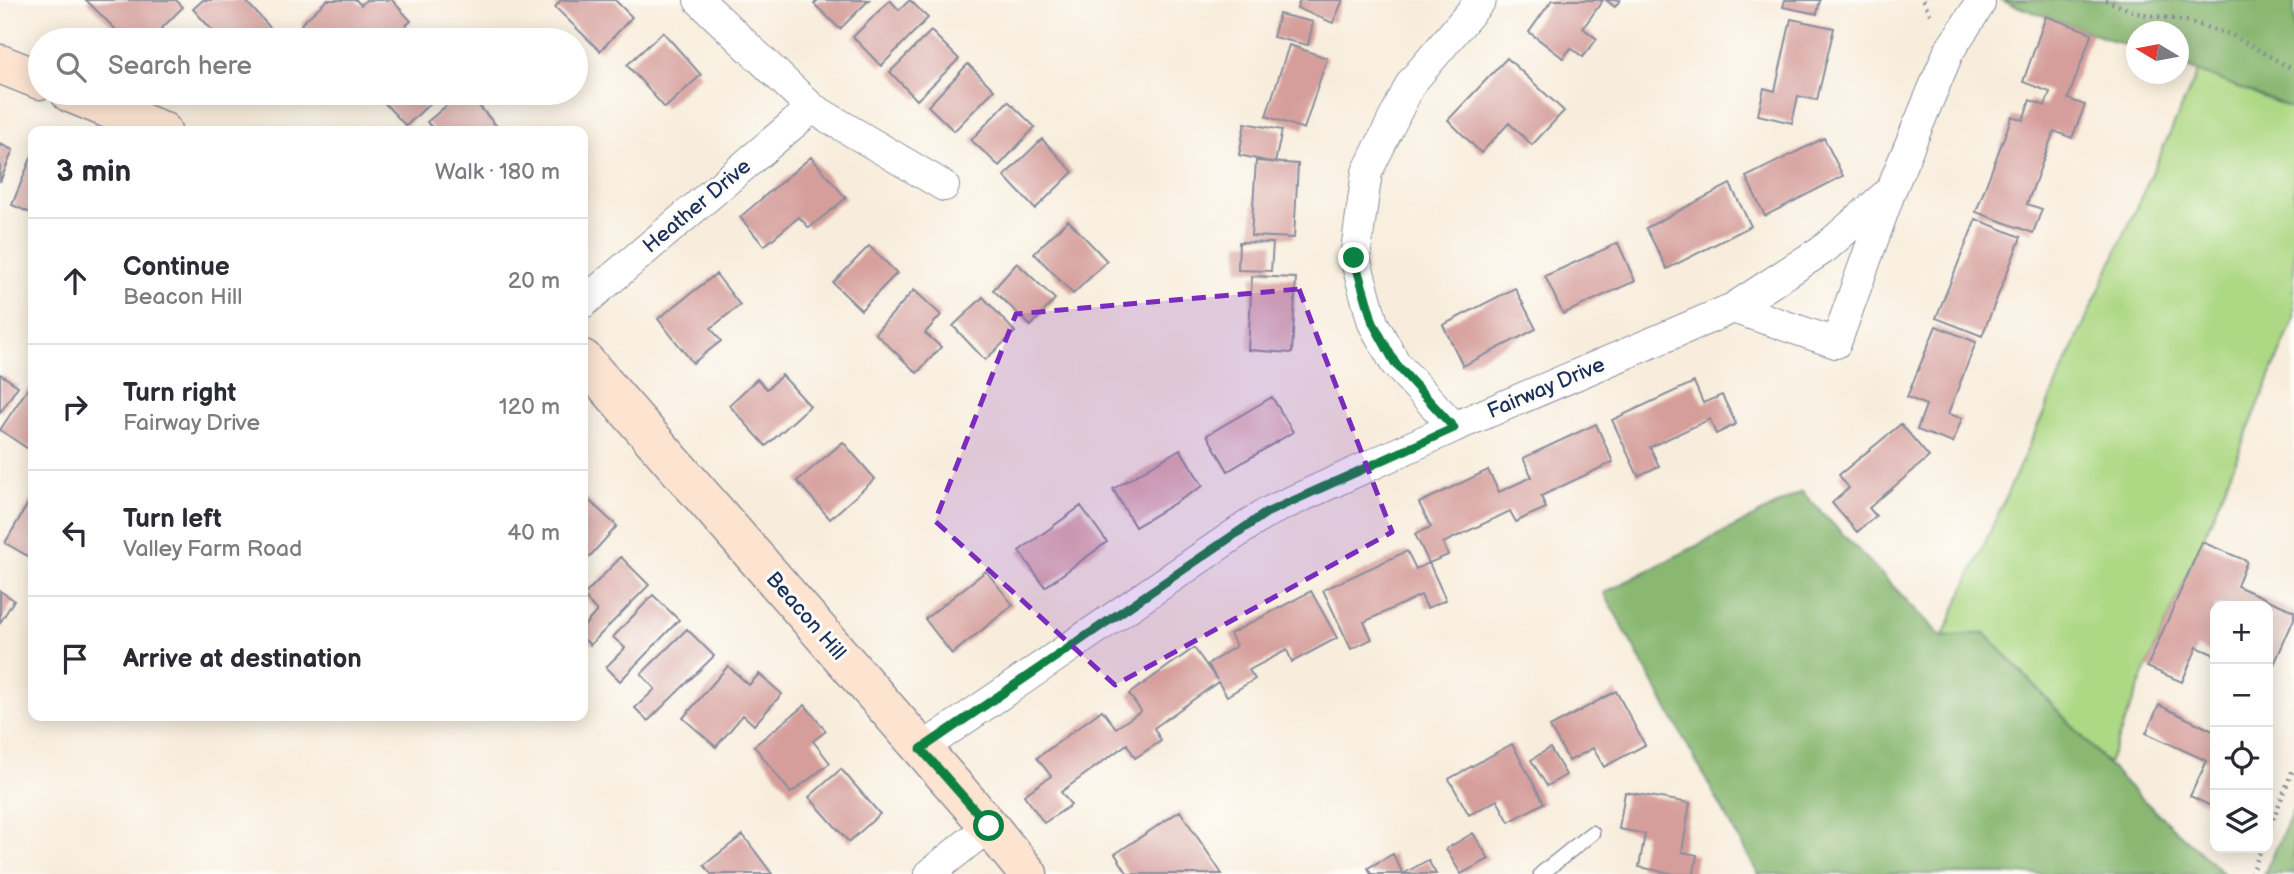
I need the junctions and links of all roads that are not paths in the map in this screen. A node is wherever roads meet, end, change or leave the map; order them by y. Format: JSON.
{"nodes":[{"id":1,"x":699,"y":0,"type":"edge"},
{"id":2,"x":1481,"y":0,"type":"edge"},
{"id":3,"x":1980,"y":4,"type":"dead end"},
{"id":4,"x":0,"y":64,"type":"edge"},
{"id":5,"x":28,"y":75,"type":"edge"},
{"id":6,"x":99,"y":105,"type":"edge"},
{"id":7,"x":811,"y":108,"type":"junction"},
{"id":8,"x":150,"y":126,"type":"edge"},
{"id":9,"x":944,"y":186,"type":"dead end"},
{"id":10,"x":1891,"y":190,"type":"junction"},
{"id":11,"x":588,"y":299,"type":"edge"},
{"id":12,"x":1733,"y":308,"type":"junction"},
{"id":13,"x":588,"y":365,"type":"edge"},
{"id":14,"x":1454,"y":428,"type":"junction"},
{"id":15,"x":921,"y":749,"type":"junction"},
{"id":16,"x":989,"y":826,"type":"junction"},
{"id":17,"x":1592,"y":834,"type":"dead end"},
{"id":18,"x":929,"y":874,"type":"edge"},
{"id":19,"x":1028,"y":874,"type":"edge"},
{"id":20,"x":1541,"y":874,"type":"edge"}],
"edges":[{"from":1,"to":7,"type":"street"},
{"from":2,"to":14,"type":"street"},
{"from":3,"to":10,"type":"street"},
{"from":4,"to":5,"type":"street"},
{"from":6,"to":8,"type":"street"},
{"from":7,"to":9,"type":"street"},
{"from":7,"to":11,"type":"street","name":"Heather Drive"},
{"from":10,"to":12,"type":"street","name":"Fairway Drive"},
{"from":10,"to":12,"type":"street"},
{"from":12,"to":14,"type":"street","name":"Fairway Drive"},
{"from":13,"to":15,"type":"street","name":"Beacon Hill"},
{"from":14,"to":15,"type":"street","name":"Fairway Drive"},
{"from":15,"to":16,"type":"street","name":"Beacon Hill"},
{"from":16,"to":18,"type":"street"},
{"from":16,"to":19,"type":"street","name":"Beacon Hill"},
{"from":17,"to":20,"type":"lane"}]}
